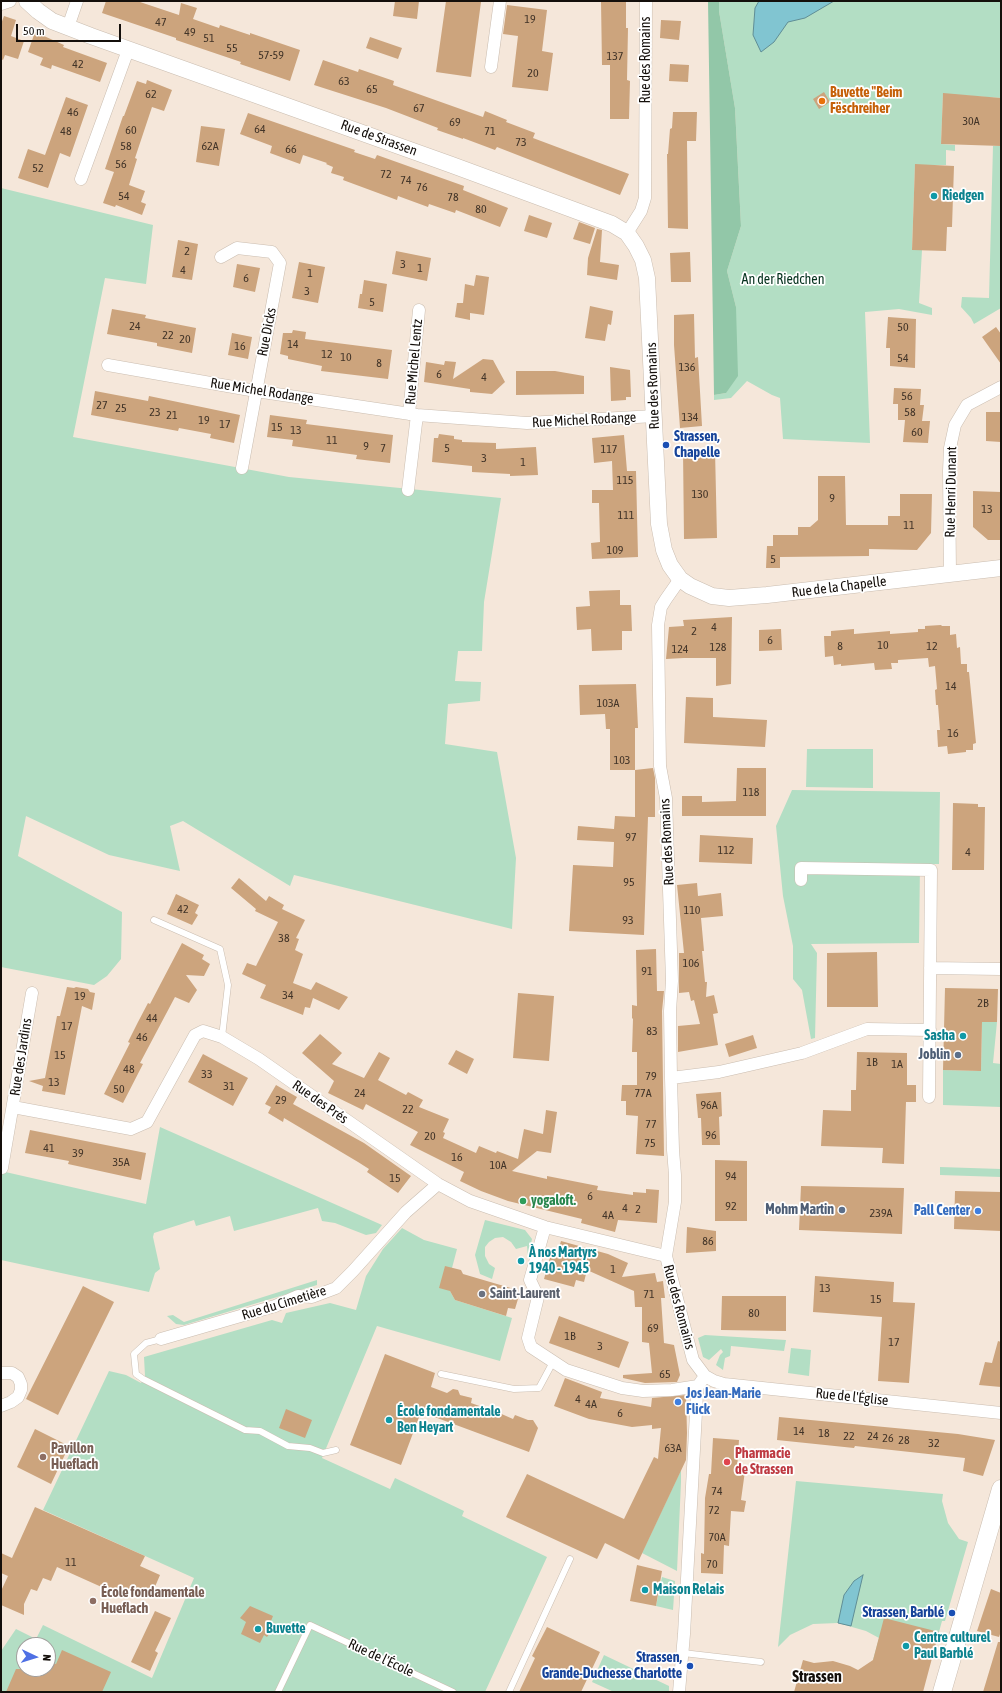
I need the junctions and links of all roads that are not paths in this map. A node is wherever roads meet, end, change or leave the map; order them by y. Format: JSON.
{"nodes":[{"id":1,"x":10,"y":1,"type":"edge"},
{"id":2,"x":27,"y":1,"type":"edge"},
{"id":3,"x":78,"y":1,"type":"edge"},
{"id":4,"x":500,"y":1,"type":"edge"},
{"id":5,"x":646,"y":1,"type":"edge"},
{"id":6,"x":1,"y":4,"type":"edge"},
{"id":7,"x":68,"y":27,"type":"junction"},
{"id":8,"x":128,"y":50,"type":"junction"},
{"id":9,"x":491,"y":67,"type":"dead end"},
{"id":10,"x":81,"y":179,"type":"dead end"},
{"id":11,"x":627,"y":233,"type":"junction"},
{"id":12,"x":221,"y":257,"type":"dead end"},
{"id":13,"x":419,"y":310,"type":"dead end"},
{"id":14,"x":108,"y":365,"type":"dead end"},
{"id":15,"x":1001,"y":387,"type":"edge"},
{"id":16,"x":256,"y":391,"type":"junction"},
{"id":17,"x":413,"y":414,"type":"junction"},
{"id":18,"x":655,"y":416,"type":"junction"},
{"id":19,"x":242,"y":468,"type":"dead end"},
{"id":20,"x":408,"y":490,"type":"dead end"},
{"id":21,"x":1001,"y":568,"type":"edge"},
{"id":22,"x":950,"y":574,"type":"junction"},
{"id":23,"x":680,"y":579,"type":"junction"},
{"id":24,"x":801,"y":880,"type":"dead end"},
{"id":25,"x":154,"y":920,"type":"dead end"},
{"id":26,"x":930,"y":968,"type":"junction"},
{"id":27,"x":1001,"y":969,"type":"edge"},
{"id":28,"x":32,"y":993,"type":"dead end"},
{"id":29,"x":930,"y":1030,"type":"junction"},
{"id":30,"x":222,"y":1037,"type":"junction"},
{"id":31,"x":671,"y":1078,"type":"junction"},
{"id":32,"x":929,"y":1097,"type":"dead end"},
{"id":33,"x":13,"y":1107,"type":"junction"},
{"id":34,"x":2,"y":1168,"type":"dead end"},
{"id":35,"x":438,"y":1184,"type":"junction"},
{"id":36,"x":545,"y":1227,"type":"junction"},
{"id":37,"x":666,"y":1256,"type":"junction"},
{"id":38,"x":161,"y":1339,"type":"joint"},
{"id":39,"x":553,"y":1362,"type":"junction"},
{"id":40,"x":1,"y":1373,"type":"edge"},
{"id":41,"x":441,"y":1374,"type":"dead end"},
{"id":42,"x":702,"y":1381,"type":"junction"},
{"id":43,"x":1,"y":1406,"type":"edge"},
{"id":44,"x":1001,"y":1413,"type":"edge"},
{"id":45,"x":336,"y":1450,"type":"dead end"},
{"id":46,"x":1001,"y":1489,"type":"edge"},
{"id":47,"x":570,"y":1559,"type":"dead end"},
{"id":48,"x":683,"y":1653,"type":"junction"},
{"id":49,"x":761,"y":1662,"type":"dead end"},
{"id":50,"x":278,"y":1692,"type":"edge"},
{"id":51,"x":452,"y":1692,"type":"edge"},
{"id":52,"x":509,"y":1692,"type":"edge"},
{"id":53,"x":679,"y":1692,"type":"edge"},
{"id":54,"x":942,"y":1692,"type":"edge"}],
"edges":[{"from":1,"to":6,"type":"street"},
{"from":2,"to":7,"type":"main road","name":"Rue de Strassen"},
{"from":3,"to":7,"type":"street"},
{"from":4,"to":9,"type":"street"},
{"from":5,"to":11,"type":"street","name":"Rue des Romains"},
{"from":7,"to":8,"type":"main road","name":"Rue de Strassen"},
{"from":8,"to":10,"type":"street"},
{"from":8,"to":11,"type":"main road","name":"Rue de Strassen"},
{"from":11,"to":18,"type":"main road","name":"Rue des Romains"},
{"from":12,"to":16,"type":"street","name":"Rue Dicks"},
{"from":13,"to":17,"type":"street","name":"Rue Michel Lentz"},
{"from":14,"to":16,"type":"street","name":"Rue Michel Rodange"},
{"from":15,"to":22,"type":"street","name":"Rue Henri Dunant"},
{"from":16,"to":17,"type":"street","name":"Rue Michel Rodange"},
{"from":16,"to":19,"type":"street","name":"Rue Dicks"},
{"from":17,"to":18,"type":"street","name":"Rue Michel Rodange"},
{"from":17,"to":20,"type":"street"},
{"from":18,"to":23,"type":"main road","name":"Rue des Romains"},
{"from":21,"to":22,"type":"main road","name":"Rue de la Chapelle"},
{"from":22,"to":23,"type":"main road","name":"Rue de la Chapelle"},
{"from":23,"to":31,"type":"street","name":"Rue des Romains"},
{"from":24,"to":26,"type":"street"},
{"from":25,"to":30,"type":"lane"},
{"from":26,"to":27,"type":"street"},
{"from":26,"to":29,"type":"street"},
{"from":28,"to":33,"type":"street","name":"Rue des Jardins"},
{"from":29,"to":31,"type":"street"},
{"from":29,"to":32,"type":"street"},
{"from":30,"to":33,"type":"street","name":"Rue des Prés"},
{"from":30,"to":35,"type":"street","name":"Rue des Prés"},
{"from":31,"to":37,"type":"street","name":"Rue des Romains"},
{"from":33,"to":34,"type":"street","name":"Rue des Jardins"},
{"from":35,"to":36,"type":"street","name":"Rue des Prés"},
{"from":35,"to":38,"type":"street","name":"Rue du Cimetière"},
{"from":36,"to":37,"type":"street","name":"Rue des Prés"},
{"from":36,"to":39,"type":"street"},
{"from":37,"to":42,"type":"street","name":"Rue des Romains"},
{"from":38,"to":45,"type":"lane"},
{"from":39,"to":41,"type":"lane"},
{"from":39,"to":42,"type":"street"},
{"from":40,"to":43,"type":"street"},
{"from":42,"to":44,"type":"street","name":"Rue de l'Église"},
{"from":42,"to":48,"type":"street"},
{"from":46,"to":54,"type":"main road"},
{"from":47,"to":52,"type":"lane"},
{"from":48,"to":49,"type":"lane"},
{"from":48,"to":53,"type":"street"},
{"from":50,"to":51,"type":"lane","name":"Rue de l'École"}]}
